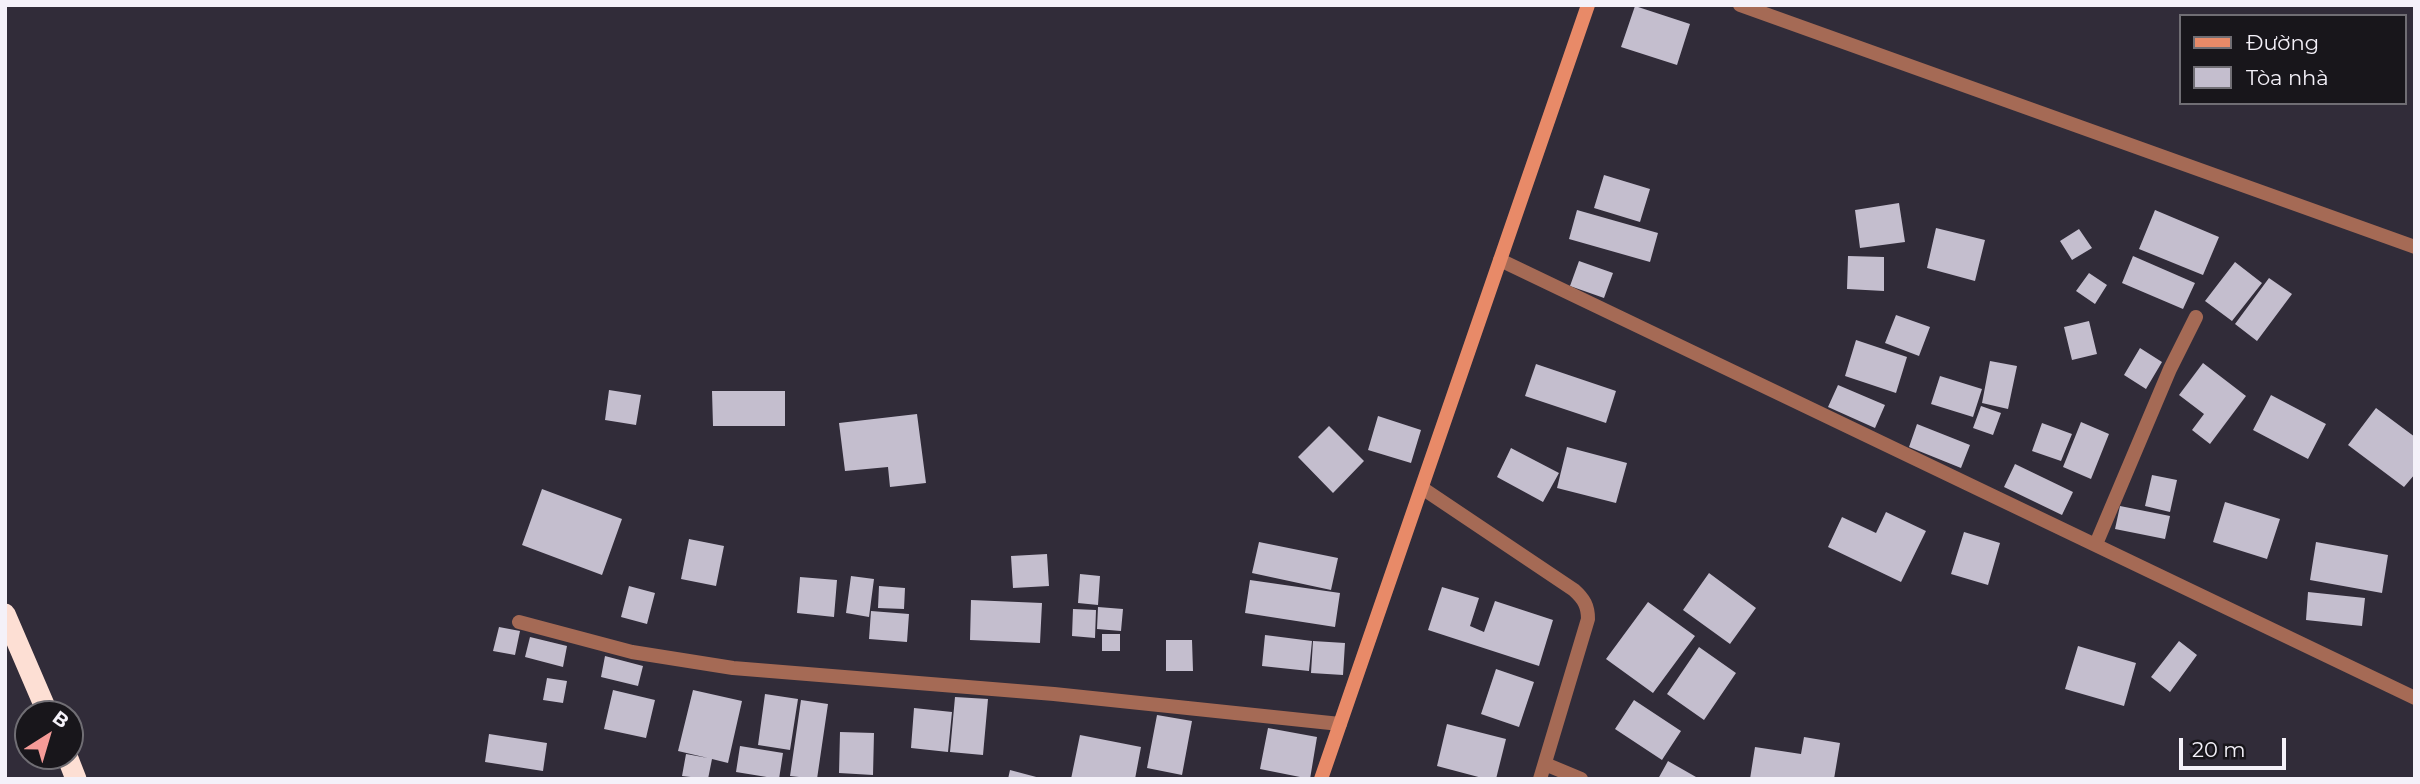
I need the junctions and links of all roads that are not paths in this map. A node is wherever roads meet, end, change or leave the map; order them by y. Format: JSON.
{"nodes":[{"id":1,"x":1588,"y":5,"type":"edge"},
{"id":2,"x":1740,"y":5,"type":"edge"},
{"id":3,"x":2415,"y":247,"type":"edge"},
{"id":4,"x":1500,"y":260,"type":"junction"},
{"id":5,"x":2196,"y":317,"type":"dead end"},
{"id":6,"x":1422,"y":488,"type":"junction"},
{"id":7,"x":2095,"y":544,"type":"junction"},
{"id":8,"x":5,"y":614,"type":"edge"},
{"id":9,"x":519,"y":622,"type":"dead end"},
{"id":10,"x":2415,"y":698,"type":"edge"},
{"id":11,"x":42,"y":700,"type":"edge"},
{"id":12,"x":1340,"y":724,"type":"junction"},
{"id":13,"x":1543,"y":771,"type":"edge"},
{"id":14,"x":1321,"y":779,"type":"edge"},
{"id":15,"x":1581,"y":779,"type":"edge"}],
"edges":[{"from":1,"to":4,"type":"street"},
{"from":2,"to":3,"type":"street"},
{"from":4,"to":6,"type":"street"},
{"from":4,"to":7,"type":"street"},
{"from":5,"to":7,"type":"street"},
{"from":6,"to":12,"type":"street"},
{"from":6,"to":13,"type":"street"},
{"from":7,"to":10,"type":"street"},
{"from":8,"to":11,"type":"highway"},
{"from":9,"to":12,"type":"street"},
{"from":12,"to":14,"type":"street"},
{"from":13,"to":15,"type":"street"}]}
